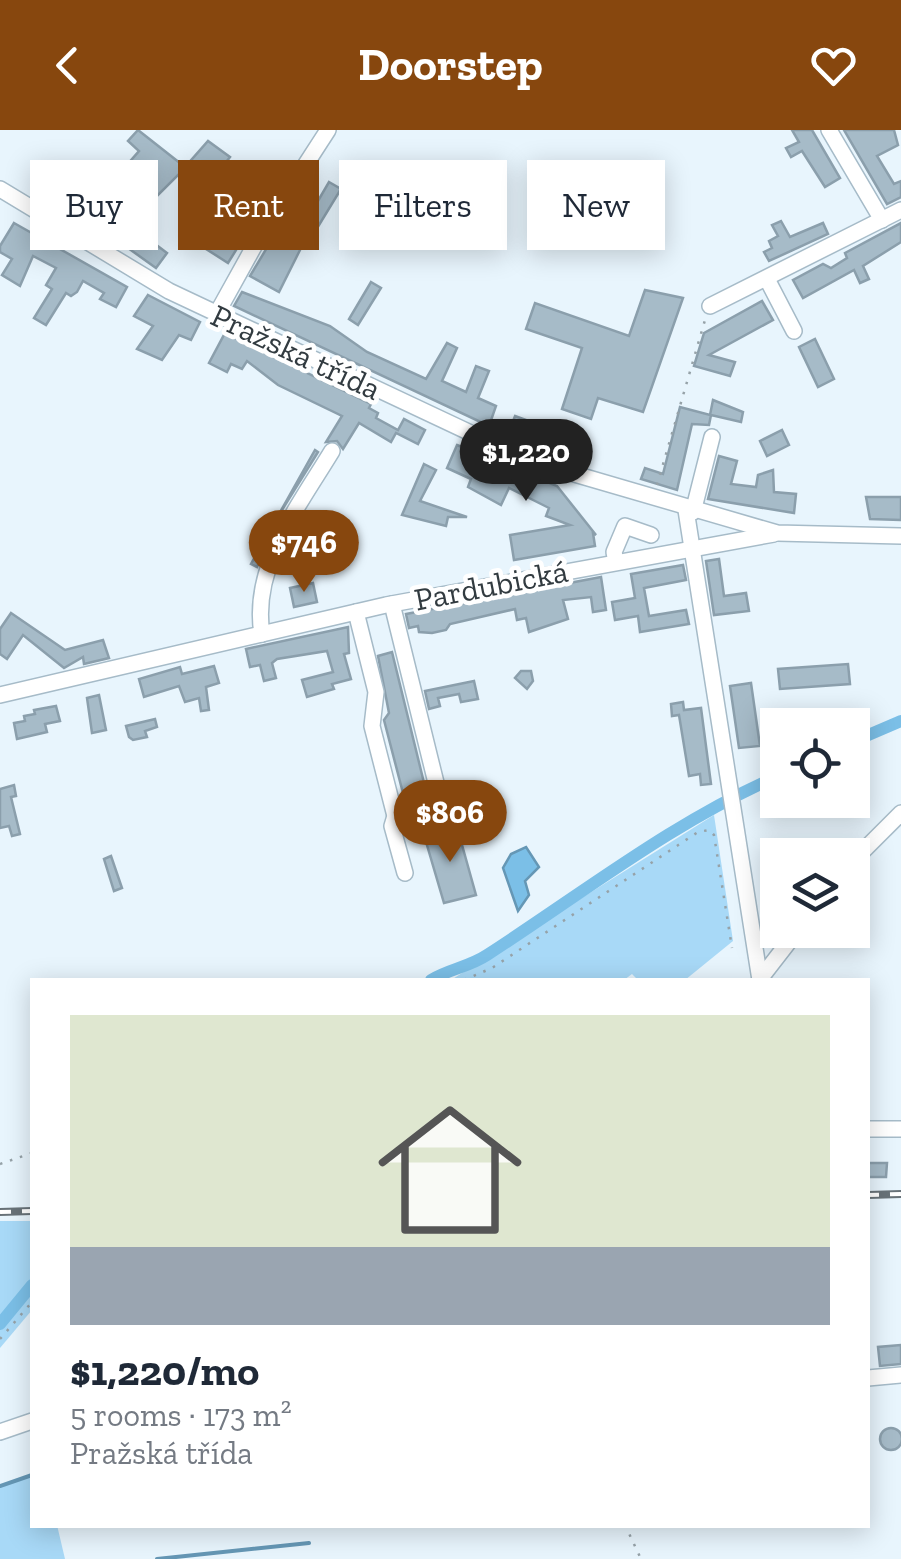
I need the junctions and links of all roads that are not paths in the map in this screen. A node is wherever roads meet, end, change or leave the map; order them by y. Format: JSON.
{"nodes":[{"id":1,"x":328,"y":130,"type":"edge"},
{"id":2,"x":829,"y":130,"type":"edge"},
{"id":3,"x":0,"y":189,"type":"edge"},
{"id":4,"x":901,"y":210,"type":"edge"},
{"id":5,"x":882,"y":220,"type":"junction"},
{"id":6,"x":767,"y":278,"type":"junction"},
{"id":7,"x":710,"y":306,"type":"road end"},
{"id":8,"x":216,"y":315,"type":"junction"},
{"id":9,"x":794,"y":331,"type":"dead end"},
{"id":10,"x":712,"y":436,"type":"dead end"},
{"id":11,"x":332,"y":451,"type":"dead end"},
{"id":12,"x":690,"y":511,"type":"junction"},
{"id":13,"x":778,"y":533,"type":"junction"},
{"id":14,"x":651,"y":535,"type":"dead end"},
{"id":15,"x":901,"y":536,"type":"edge"},
{"id":16,"x":691,"y":548,"type":"junction"},
{"id":17,"x":616,"y":562,"type":"junction"},
{"id":18,"x":392,"y":604,"type":"junction"},
{"id":19,"x":356,"y":612,"type":"junction"},
{"id":20,"x":262,"y":634,"type":"junction"},
{"id":21,"x":0,"y":695,"type":"edge"},
{"id":22,"x":901,"y":813,"type":"edge"},
{"id":23,"x":395,"y":816,"type":"junction"},
{"id":24,"x":870,"y":844,"type":"edge"},
{"id":25,"x":405,"y":873,"type":"dead end"},
{"id":26,"x":784,"y":948,"type":"edge"},
{"id":27,"x":760,"y":978,"type":"edge"},
{"id":28,"x":762,"y":978,"type":"edge"},
{"id":29,"x":870,"y":1129,"type":"edge"},
{"id":30,"x":901,"y":1129,"type":"edge"},
{"id":31,"x":901,"y":1375,"type":"edge"},
{"id":32,"x":870,"y":1378,"type":"edge"},
{"id":33,"x":30,"y":1423,"type":"edge"},
{"id":34,"x":0,"y":1432,"type":"edge"}],
"edges":[{"from":1,"to":8,"type":"street"},
{"from":2,"to":5,"type":"street"},
{"from":3,"to":8,"type":"street","name":"Pražská třída"},
{"from":4,"to":5,"type":"street"},
{"from":5,"to":6,"type":"street"},
{"from":6,"to":7,"type":"street"},
{"from":6,"to":9,"type":"street"},
{"from":8,"to":12,"type":"street","name":"Pražská třída"},
{"from":10,"to":12,"type":"street"},
{"from":11,"to":20,"type":"street"},
{"from":12,"to":13,"type":"street","name":"Pražská třída"},
{"from":12,"to":16,"type":"street"},
{"from":13,"to":15,"type":"street","name":"Pražská třída"},
{"from":13,"to":16,"type":"street","name":"Pardubická"},
{"from":14,"to":17,"type":"street"},
{"from":16,"to":17,"type":"street","name":"Pardubická"},
{"from":16,"to":27,"type":"street"},
{"from":17,"to":18,"type":"street","name":"Pardubická"},
{"from":18,"to":19,"type":"street","name":"Pardubická"},
{"from":18,"to":23,"type":"street"},
{"from":19,"to":20,"type":"street","name":"Pardubická"},
{"from":19,"to":23,"type":"street"},
{"from":20,"to":21,"type":"street","name":"Pardubická"},
{"from":22,"to":24,"type":"street"},
{"from":23,"to":25,"type":"street"},
{"from":26,"to":28,"type":"street"},
{"from":29,"to":30,"type":"street"},
{"from":31,"to":32,"type":"street"},
{"from":33,"to":34,"type":"street"}]}
